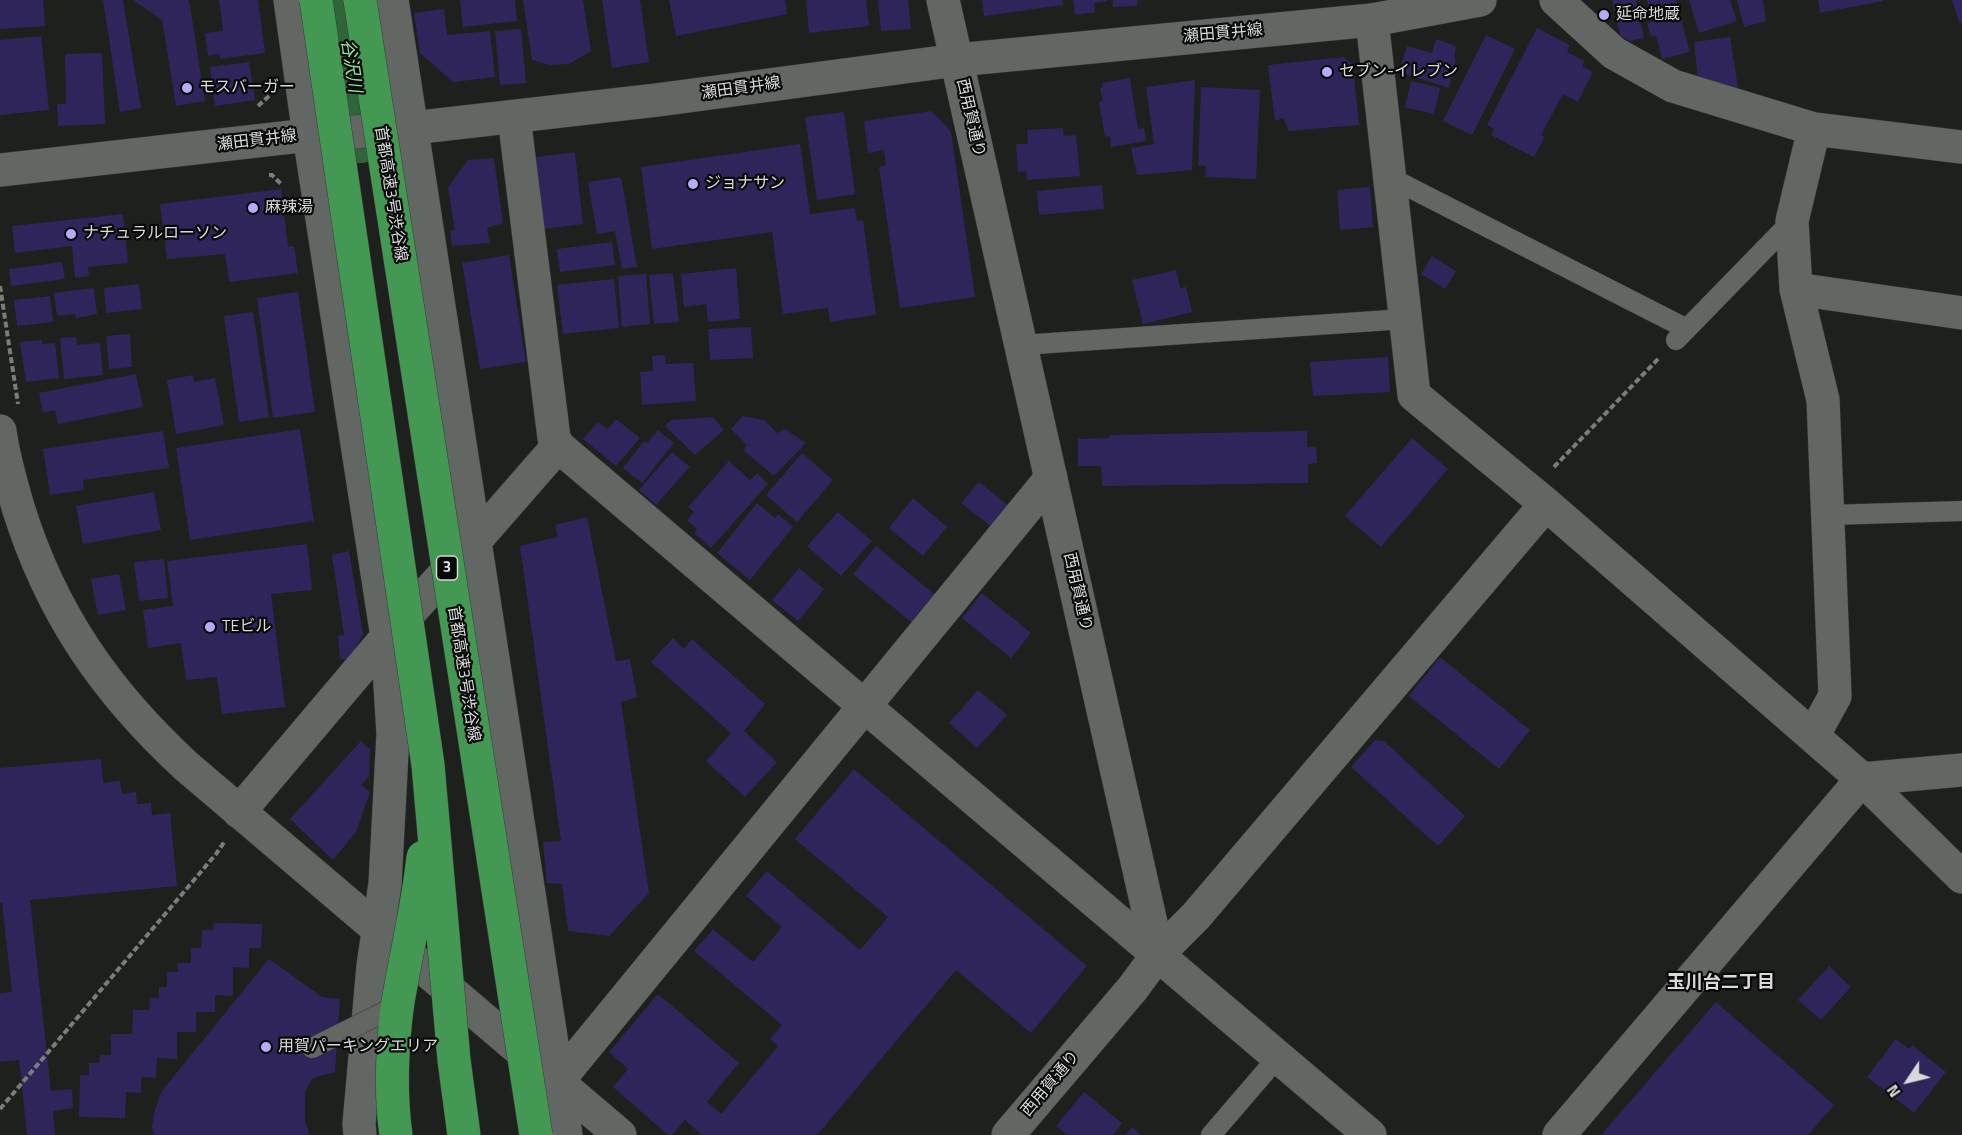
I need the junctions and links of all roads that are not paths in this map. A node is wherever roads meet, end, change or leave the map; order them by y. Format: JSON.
{"nodes":[{"id":1,"x":290,"y":0,"type":"edge"},
{"id":2,"x":316,"y":0,"type":"edge"},
{"id":3,"x":360,"y":0,"type":"edge"},
{"id":4,"x":392,"y":0,"type":"edge"},
{"id":5,"x":943,"y":0,"type":"edge"},
{"id":6,"x":1480,"y":0,"type":"edge"},
{"id":7,"x":1556,"y":0,"type":"edge"},
{"id":8,"x":1372,"y":20,"type":"junction"},
{"id":9,"x":957,"y":60,"type":"junction"},
{"id":10,"x":514,"y":117,"type":"junction"},
{"id":11,"x":412,"y":128,"type":"junction"},
{"id":12,"x":1814,"y":129,"type":"junction"},
{"id":13,"x":309,"y":135,"type":"junction"},
{"id":14,"x":1962,"y":147,"type":"edge"},
{"id":15,"x":0,"y":170,"type":"edge"},
{"id":16,"x":1389,"y":177,"type":"junction"},
{"id":17,"x":1792,"y":221,"type":"junction"},
{"id":18,"x":1796,"y":289,"type":"junction"},
{"id":19,"x":1962,"y":313,"type":"edge"},
{"id":20,"x":1405,"y":319,"type":"junction"},
{"id":21,"x":1021,"y":345,"type":"junction"},
{"id":22,"x":5,"y":431,"type":"edge"},
{"id":23,"x":558,"y":446,"type":"junction"},
{"id":24,"x":1051,"y":478,"type":"junction"},
{"id":25,"x":1538,"y":498,"type":"junction"},
{"id":26,"x":1962,"y":512,"type":"edge"},
{"id":27,"x":1828,"y":515,"type":"junction"},
{"id":28,"x":476,"y":541,"type":"junction"},
{"id":29,"x":387,"y":637,"type":"junction"},
{"id":30,"x":864,"y":706,"type":"junction"},
{"id":31,"x":1813,"y":736,"type":"junction"},
{"id":32,"x":428,"y":765,"type":"junction"},
{"id":33,"x":1962,"y":770,"type":"edge"},
{"id":34,"x":1862,"y":779,"type":"junction"},
{"id":35,"x":232,"y":826,"type":"junction"},
{"id":36,"x":1962,"y":877,"type":"edge"},
{"id":37,"x":378,"y":930,"type":"junction"},
{"id":38,"x":1158,"y":954,"type":"junction"},
{"id":39,"x":398,"y":1005,"type":"junction"},
{"id":40,"x":312,"y":1048,"type":"dead end"},
{"id":41,"x":1278,"y":1057,"type":"junction"},
{"id":42,"x":557,"y":1082,"type":"junction"},
{"id":43,"x":360,"y":1135,"type":"edge"},
{"id":44,"x":396,"y":1135,"type":"edge"},
{"id":45,"x":464,"y":1135,"type":"edge"},
{"id":46,"x":536,"y":1135,"type":"edge"},
{"id":47,"x":566,"y":1135,"type":"edge"},
{"id":48,"x":620,"y":1135,"type":"edge"},
{"id":49,"x":1008,"y":1135,"type":"edge"},
{"id":50,"x":1212,"y":1135,"type":"edge"},
{"id":51,"x":1370,"y":1135,"type":"edge"},
{"id":52,"x":1559,"y":1135,"type":"edge"}],
"edges":[{"from":1,"to":13,"type":"street"},
{"from":2,"to":32,"type":"highway","bridge":true},
{"from":3,"to":46,"type":"highway","name":"首都高速3号渋谷線","number":"3","bridge":true},
{"from":4,"to":11,"type":"street"},
{"from":5,"to":9,"type":"street","name":"西用賀通り"},
{"from":6,"to":8,"type":"street","name":"瀬田貫井線"},
{"from":7,"to":12,"type":"street"},
{"from":8,"to":9,"type":"street","name":"瀬田貫井線"},
{"from":8,"to":16,"type":"street"},
{"from":9,"to":10,"type":"street","name":"瀬田貫井線"},
{"from":9,"to":21,"type":"street","name":"西用賀通り"},
{"from":10,"to":11,"type":"street","name":"瀬田貫井線"},
{"from":10,"to":23,"type":"street"},
{"from":11,"to":13,"type":"street","name":"瀬田貫井線"},
{"from":11,"to":28,"type":"street"},
{"from":12,"to":14,"type":"street"},
{"from":12,"to":17,"type":"street"},
{"from":13,"to":15,"type":"street","name":"瀬田貫井線"},
{"from":13,"to":29,"type":"street"},
{"from":16,"to":17,"type":"lane"},
{"from":16,"to":20,"type":"street"},
{"from":17,"to":18,"type":"street"},
{"from":18,"to":19,"type":"street"},
{"from":18,"to":27,"type":"street"},
{"from":20,"to":21,"type":"lane"},
{"from":20,"to":25,"type":"street"},
{"from":21,"to":24,"type":"street","name":"西用賀通り"},
{"from":22,"to":35,"type":"street"},
{"from":23,"to":28,"type":"street"},
{"from":23,"to":30,"type":"street"},
{"from":24,"to":30,"type":"street"},
{"from":24,"to":38,"type":"street","name":"西用賀通り"},
{"from":25,"to":31,"type":"street"},
{"from":25,"to":38,"type":"street"},
{"from":26,"to":27,"type":"lane"},
{"from":27,"to":31,"type":"street"},
{"from":28,"to":29,"type":"street"},
{"from":28,"to":42,"type":"street"},
{"from":29,"to":35,"type":"street"},
{"from":29,"to":37,"type":"street"},
{"from":30,"to":38,"type":"street"},
{"from":30,"to":42,"type":"street"},
{"from":31,"to":34,"type":"street"},
{"from":32,"to":39,"type":"highway","bridge":true},
{"from":32,"to":45,"type":"highway","bridge":true},
{"from":33,"to":34,"type":"street"},
{"from":34,"to":36,"type":"street"},
{"from":34,"to":52,"type":"street"},
{"from":35,"to":37,"type":"street"},
{"from":37,"to":42,"type":"street"},
{"from":37,"to":43,"type":"street"},
{"from":38,"to":41,"type":"street"},
{"from":38,"to":49,"type":"street","name":"西用賀通り"},
{"from":39,"to":40,"type":"lane","bridge":true},
{"from":39,"to":44,"type":"highway","bridge":true},
{"from":41,"to":50,"type":"lane"},
{"from":41,"to":51,"type":"street"},
{"from":42,"to":47,"type":"street"},
{"from":42,"to":48,"type":"street"}]}
